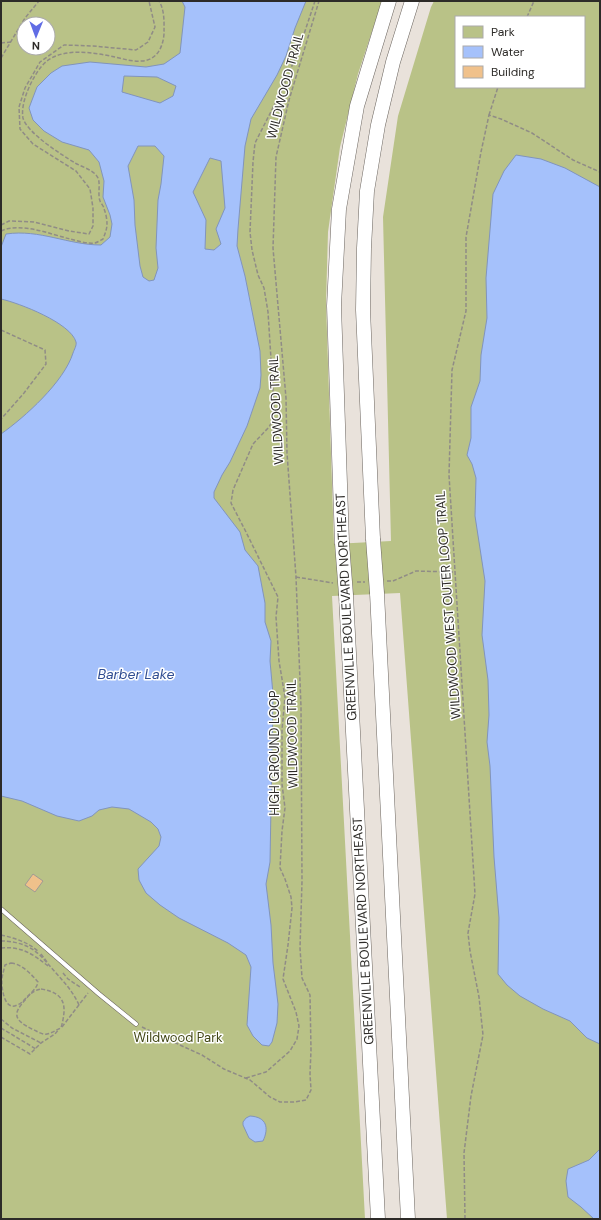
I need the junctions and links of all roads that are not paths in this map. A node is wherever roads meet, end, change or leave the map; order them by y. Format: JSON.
{"nodes":[{"id":1,"x":389,"y":1,"type":"edge"},
{"id":2,"x":412,"y":1,"type":"edge"},
{"id":3,"x":1,"y":909,"type":"edge"},
{"id":4,"x":136,"y":1024,"type":"road end"},
{"id":5,"x":378,"y":1219,"type":"edge"},
{"id":6,"x":408,"y":1219,"type":"edge"}],
"edges":[{"from":1,"to":5,"type":"highway","name":"GREENVILLE BOULEVARD NORTHEAST","bridge":true},
{"from":2,"to":6,"type":"highway","bridge":true},
{"from":3,"to":4,"type":"lane"}]}
